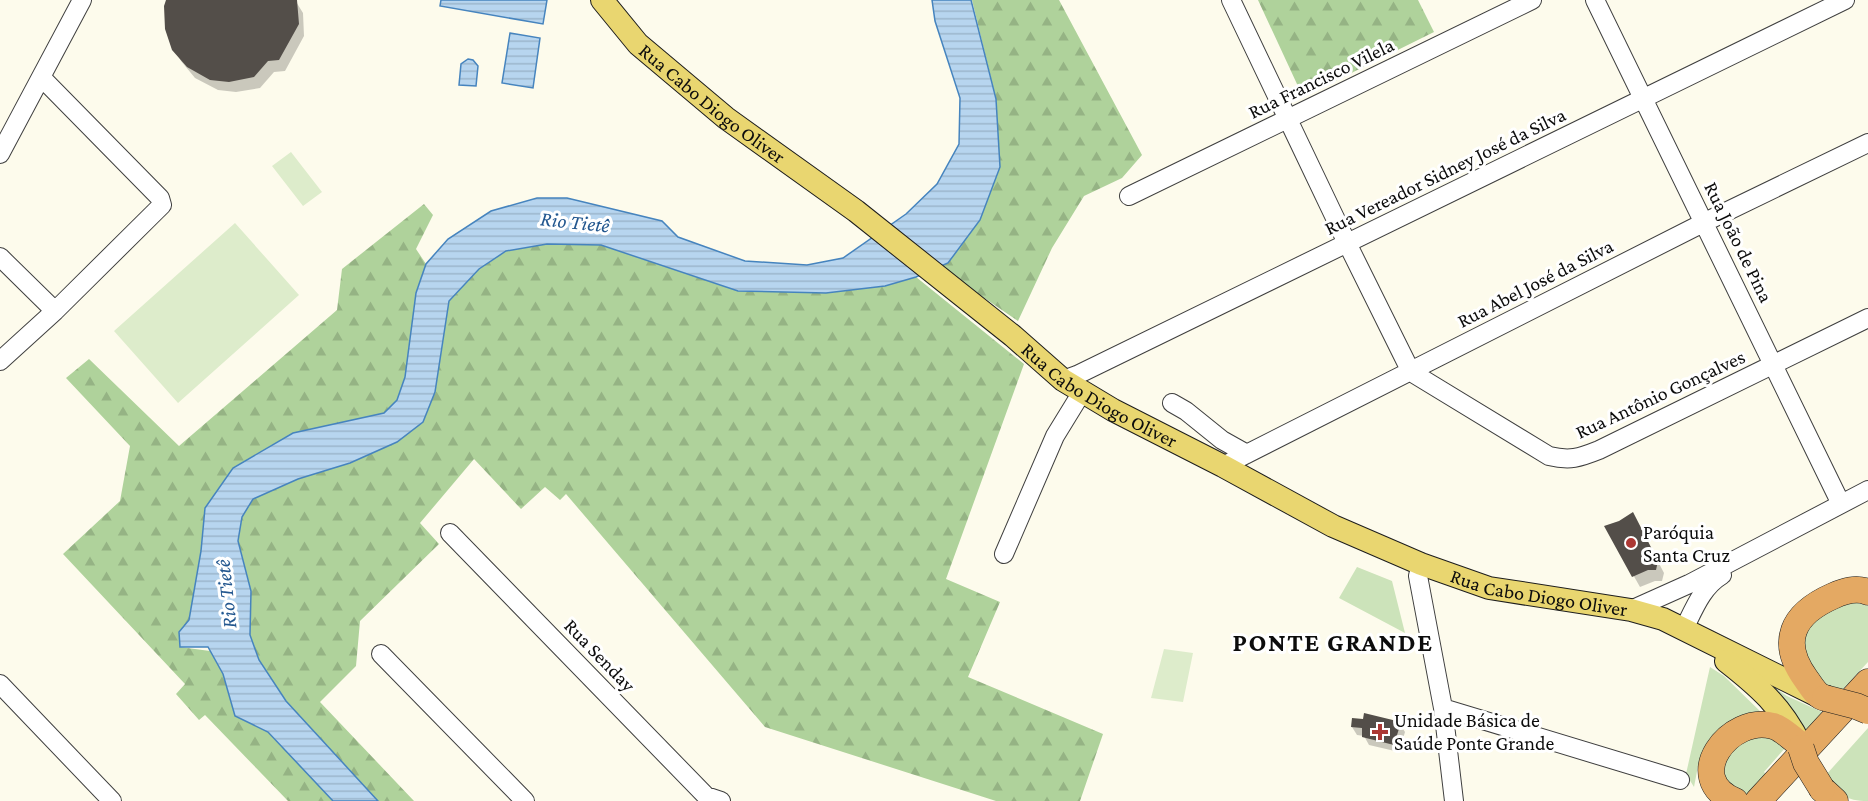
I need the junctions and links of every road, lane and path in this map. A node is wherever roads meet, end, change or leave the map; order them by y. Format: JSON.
{"nodes":[{"id":1,"x":82,"y":0,"type":"edge"},
{"id":2,"x":602,"y":0,"type":"edge"},
{"id":3,"x":1232,"y":0,"type":"edge"},
{"id":4,"x":1532,"y":0,"type":"edge"},
{"id":5,"x":1595,"y":0,"type":"edge"},
{"id":6,"x":1845,"y":0,"type":"edge"},
{"id":7,"x":42,"y":78,"type":"junction"},
{"id":8,"x":1644,"y":98,"type":"junction"},
{"id":9,"x":1288,"y":120,"type":"junction"},
{"id":10,"x":1868,"y":143,"type":"edge"},
{"id":11,"x":0,"y":154,"type":"edge"},
{"id":12,"x":1129,"y":196,"type":"dead end"},
{"id":13,"x":1705,"y":222,"type":"junction"},
{"id":14,"x":1347,"y":243,"type":"junction"},
{"id":15,"x":0,"y":257,"type":"edge"},
{"id":16,"x":55,"y":311,"type":"junction"},
{"id":17,"x":1868,"y":318,"type":"edge"},
{"id":18,"x":0,"y":361,"type":"edge"},
{"id":19,"x":1774,"y":365,"type":"junction"},
{"id":20,"x":1411,"y":372,"type":"junction"},
{"id":21,"x":1072,"y":386,"type":"junction"},
{"id":22,"x":1172,"y":403,"type":"dead end"},
{"id":23,"x":1247,"y":454,"type":"junction"},
{"id":24,"x":1223,"y":466,"type":"junction"},
{"id":25,"x":1868,"y":490,"type":"edge"},
{"id":26,"x":1841,"y":504,"type":"junction"},
{"id":27,"x":450,"y":533,"type":"dead end"},
{"id":28,"x":1776,"y":539,"type":"junction"},
{"id":29,"x":1004,"y":554,"type":"dead end"},
{"id":30,"x":1419,"y":570,"type":"junction"},
{"id":31,"x":1868,"y":592,"type":"edge"},
{"id":32,"x":1631,"y":610,"type":"junction"},
{"id":33,"x":1684,"y":629,"type":"junction"},
{"id":34,"x":381,"y":654,"type":"dead end"},
{"id":35,"x":1868,"y":682,"type":"edge"},
{"id":36,"x":0,"y":684,"type":"edge"},
{"id":37,"x":1822,"y":697,"type":"junction"},
{"id":38,"x":1868,"y":705,"type":"edge"},
{"id":39,"x":1443,"y":708,"type":"junction"},
{"id":40,"x":1868,"y":711,"type":"edge"},
{"id":41,"x":1800,"y":746,"type":"junction"},
{"id":42,"x":1680,"y":780,"type":"dead end"},
{"id":43,"x":1829,"y":795,"type":"edge"},
{"id":44,"x":710,"y":799,"type":"edge"},
{"id":45,"x":112,"y":801,"type":"edge"},
{"id":46,"x":525,"y":801,"type":"edge"},
{"id":47,"x":1454,"y":801,"type":"edge"},
{"id":48,"x":1735,"y":801,"type":"edge"},
{"id":49,"x":1758,"y":801,"type":"edge"},
{"id":50,"x":1779,"y":801,"type":"edge"}],
"edges":[{"from":1,"to":7,"type":"street"},
{"from":2,"to":21,"type":"main road","name":"Rua Cabo Diogo Oliver"},
{"from":3,"to":9,"type":"street"},
{"from":4,"to":9,"type":"street","name":"Rua Francisco Vilela"},
{"from":5,"to":8,"type":"street","name":"Rua João de Pina"},
{"from":6,"to":8,"type":"street","name":"Rua Vereador Sidney José da Silva"},
{"from":7,"to":11,"type":"street"},
{"from":7,"to":16,"type":"street"},
{"from":8,"to":13,"type":"street","name":"Rua João de Pina"},
{"from":8,"to":14,"type":"street","name":"Rua Vereador Sidney José da Silva"},
{"from":9,"to":12,"type":"street","name":"Rua Francisco Vilela"},
{"from":9,"to":14,"type":"street"},
{"from":10,"to":13,"type":"street","name":"Rua Abel José da Silva"},
{"from":13,"to":19,"type":"street","name":"Rua João de Pina"},
{"from":13,"to":20,"type":"street","name":"Rua Abel José da Silva"},
{"from":14,"to":20,"type":"street"},
{"from":14,"to":21,"type":"street","name":"Rua Vereador Sidney José da Silva"},
{"from":15,"to":16,"type":"street"},
{"from":16,"to":18,"type":"street"},
{"from":17,"to":19,"type":"street","name":"Rua Antônio Gonçalves"},
{"from":19,"to":20,"type":"street","name":"Rua Antônio Gonçalves"},
{"from":19,"to":26,"type":"street","name":"Rua João de Pina"},
{"from":20,"to":23,"type":"street","name":"Rua Abel José da Silva"},
{"from":21,"to":24,"type":"main road","name":"Rua Cabo Diogo Oliver"},
{"from":21,"to":29,"type":"street"},
{"from":22,"to":23,"type":"street"},
{"from":23,"to":24,"type":"street","name":"Rua Abel José da Silva"},
{"from":24,"to":30,"type":"main road","name":"Rua Cabo Diogo Oliver"},
{"from":25,"to":26,"type":"street"},
{"from":26,"to":28,"type":"street"},
{"from":27,"to":44,"type":"street","name":"Rua Senday"},
{"from":28,"to":32,"type":"street"},
{"from":28,"to":33,"type":"street"},
{"from":30,"to":32,"type":"main road","name":"Rua Cabo Diogo Oliver"},
{"from":30,"to":39,"type":"street"},
{"from":31,"to":37,"type":"highway"},
{"from":32,"to":33,"type":"main road","name":"Rua Cabo Diogo Oliver"},
{"from":33,"to":37,"type":"main road"},
{"from":33,"to":41,"type":"main road"},
{"from":34,"to":46,"type":"street"},
{"from":35,"to":49,"type":"highway"},
{"from":36,"to":45,"type":"street"},
{"from":37,"to":40,"type":"highway","bridge":true},
{"from":38,"to":50,"type":"highway"},
{"from":39,"to":42,"type":"street"},
{"from":39,"to":47,"type":"street"},
{"from":41,"to":43,"type":"highway","bridge":true},
{"from":41,"to":48,"type":"highway"}]}
